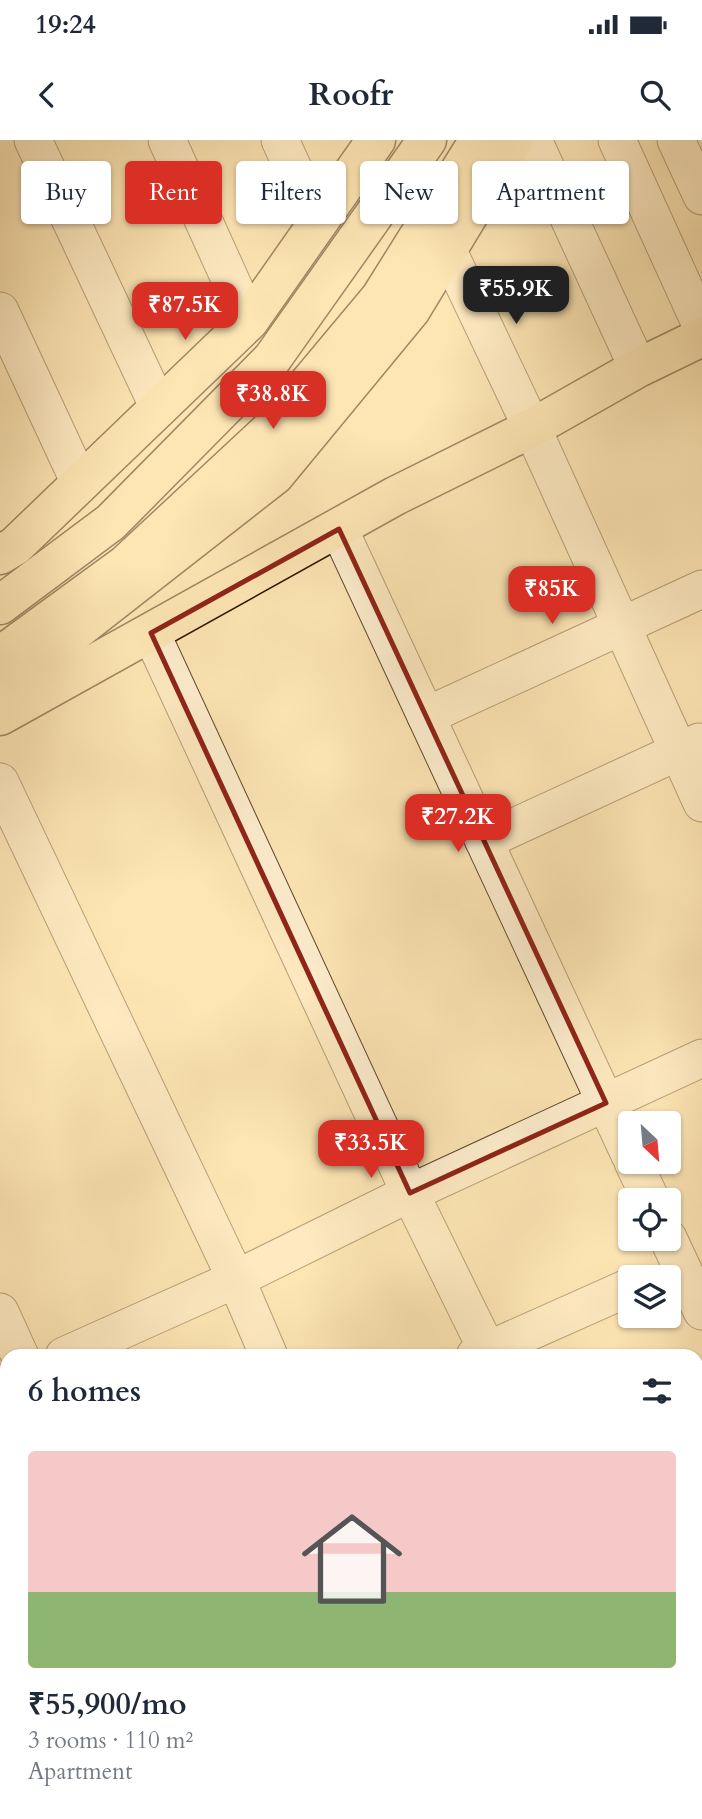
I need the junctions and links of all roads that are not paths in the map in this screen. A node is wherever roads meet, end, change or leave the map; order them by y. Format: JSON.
{"nodes":[{"id":1,"x":33,"y":140,"type":"edge"},
{"id":2,"x":167,"y":140,"type":"edge"},
{"id":3,"x":280,"y":140,"type":"edge"},
{"id":4,"x":376,"y":140,"type":"edge"},
{"id":5,"x":427,"y":140,"type":"edge"},
{"id":6,"x":479,"y":140,"type":"edge"},
{"id":7,"x":514,"y":140,"type":"edge"},
{"id":8,"x":533,"y":140,"type":"edge"},
{"id":9,"x":617,"y":140,"type":"edge"},
{"id":10,"x":676,"y":140,"type":"edge"},
{"id":11,"x":290,"y":161,"type":"edge"},
{"id":12,"x":346,"y":183,"type":"edge"},
{"id":13,"x":702,"y":196,"type":"edge"},
{"id":14,"x":317,"y":224,"type":"edge"},
{"id":15,"x":447,"y":249,"type":"junction"},
{"id":16,"x":0,"y":311,"type":"edge"},
{"id":17,"x":249,"y":321,"type":"junction"},
{"id":18,"x":702,"y":327,"type":"edge"},
{"id":19,"x":702,"y":337,"type":"edge"},
{"id":20,"x":638,"y":368,"type":"junction"},
{"id":21,"x":159,"y":408,"type":"junction"},
{"id":22,"x":532,"y":428,"type":"junction"},
{"id":23,"x":80,"y":483,"type":"junction"},
{"id":24,"x":339,"y":529,"type":"junction"},
{"id":25,"x":0,"y":555,"type":"edge"},
{"id":26,"x":702,"y":589,"type":"edge"},
{"id":27,"x":0,"y":605,"type":"edge"},
{"id":28,"x":622,"y":626,"type":"junction"},
{"id":29,"x":151,"y":632,"type":"junction"},
{"id":30,"x":0,"y":656,"type":"edge"},
{"id":31,"x":0,"y":690,"type":"edge"},
{"id":32,"x":0,"y":716,"type":"edge"},
{"id":33,"x":426,"y":716,"type":"junction"},
{"id":34,"x":690,"y":747,"type":"edge"},
{"id":35,"x":0,"y":782,"type":"edge"},
{"id":36,"x":702,"y":803,"type":"edge"},
{"id":37,"x":484,"y":841,"type":"junction"},
{"id":38,"x":702,"y":1058,"type":"edge"},
{"id":39,"x":606,"y":1103,"type":"junction"},
{"id":40,"x":618,"y":1129,"type":"edge"},
{"id":41,"x":410,"y":1193,"type":"junction"},
{"id":42,"x":676,"y":1259,"type":"edge"},
{"id":43,"x":236,"y":1279,"type":"junction"},
{"id":44,"x":618,"y":1293,"type":"edge"},
{"id":45,"x":702,"y":1311,"type":"edge"},
{"id":46,"x":0,"y":1312,"type":"edge"},
{"id":47,"x":17,"y":1349,"type":"edge"},
{"id":48,"x":80,"y":1349,"type":"edge"},
{"id":49,"x":266,"y":1349,"type":"edge"},
{"id":50,"x":482,"y":1349,"type":"edge"},
{"id":51,"x":495,"y":1349,"type":"edge"}],
"edges":[{"from":1,"to":21,"type":"street"},
{"from":2,"to":17,"type":"street"},
{"from":3,"to":11,"type":"street"},
{"from":4,"to":12,"type":"main road"},
{"from":5,"to":27,"type":"main road"},
{"from":6,"to":30,"type":"main road"},
{"from":7,"to":15,"type":"main road"},
{"from":8,"to":20,"type":"street"},
{"from":9,"to":18,"type":"street"},
{"from":10,"to":13,"type":"street"},
{"from":14,"to":17,"type":"main road"},
{"from":15,"to":22,"type":"street"},
{"from":15,"to":31,"type":"main road"},
{"from":16,"to":23,"type":"street"},
{"from":17,"to":21,"type":"main road"},
{"from":19,"to":20,"type":"main road"},
{"from":20,"to":22,"type":"main road"},
{"from":21,"to":23,"type":"main road"},
{"from":22,"to":24,"type":"main road"},
{"from":22,"to":28,"type":"street"},
{"from":23,"to":25,"type":"main road"},
{"from":24,"to":29,"type":"main road"},
{"from":24,"to":33,"type":"street"},
{"from":26,"to":28,"type":"street"},
{"from":28,"to":33,"type":"street"},
{"from":28,"to":34,"type":"street"},
{"from":29,"to":32,"type":"main road"},
{"from":29,"to":41,"type":"street"},
{"from":33,"to":37,"type":"street"},
{"from":34,"to":36,"type":"street"},
{"from":34,"to":37,"type":"street"},
{"from":35,"to":43,"type":"street"},
{"from":37,"to":39,"type":"street"},
{"from":38,"to":39,"type":"street"},
{"from":39,"to":40,"type":"street"},
{"from":39,"to":41,"type":"street"},
{"from":41,"to":43,"type":"street"},
{"from":41,"to":50,"type":"street"},
{"from":42,"to":45,"type":"street"},
{"from":43,"to":48,"type":"street"},
{"from":43,"to":49,"type":"street"},
{"from":44,"to":51,"type":"street"},
{"from":46,"to":47,"type":"street"}]}
